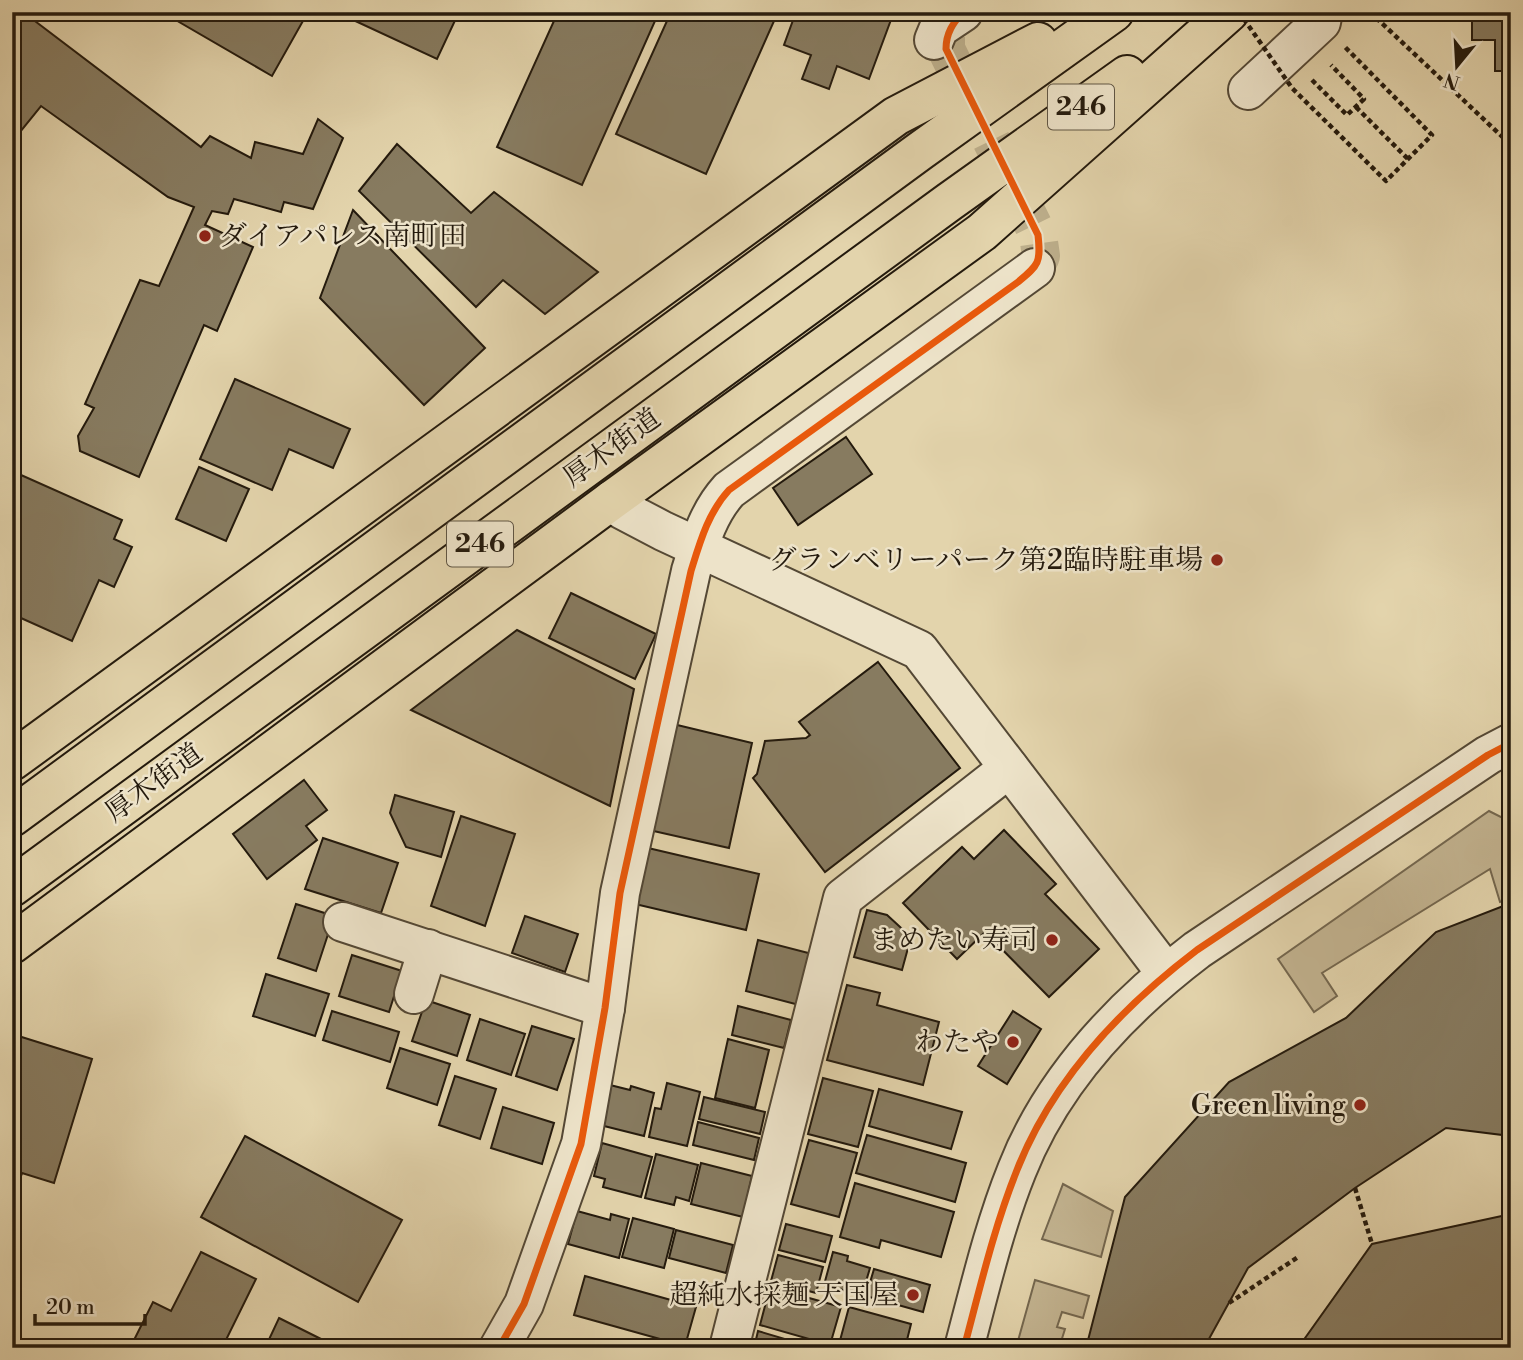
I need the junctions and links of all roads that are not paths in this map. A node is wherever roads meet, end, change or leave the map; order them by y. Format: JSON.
{"nodes":[{"id":1,"x":1096,"y":12,"type":"edge"},
{"id":2,"x":1114,"y":12,"type":"edge"},
{"id":3,"x":1214,"y":12,"type":"edge"},
{"id":4,"x":1229,"y":12,"type":"edge"},
{"id":5,"x":1323,"y":12,"type":"edge"},
{"id":6,"x":1248,"y":90,"type":"dead end"},
{"id":7,"x":1028,"y":271,"type":"dead end"},
{"id":8,"x":612,"y":500,"type":"junction"},
{"id":9,"x":699,"y":547,"type":"junction"},
{"id":10,"x":1511,"y":743,"type":"edge"},
{"id":11,"x":12,"y":761,"type":"edge"},
{"id":12,"x":1009,"y":768,"type":"junction"},
{"id":13,"x":12,"y":817,"type":"edge"},
{"id":14,"x":12,"y":887,"type":"edge"},
{"id":15,"x":343,"y":922,"type":"dead end"},
{"id":16,"x":12,"y":944,"type":"edge"},
{"id":17,"x":428,"y":949,"type":"junction"},
{"id":18,"x":1166,"y":973,"type":"junction"},
{"id":19,"x":414,"y":994,"type":"dead end"},
{"id":20,"x":605,"y":1008,"type":"junction"},
{"id":21,"x":499,"y":1348,"type":"edge"},
{"id":22,"x":729,"y":1348,"type":"edge"},
{"id":23,"x":964,"y":1348,"type":"edge"}],
"edges":[{"from":1,"to":11,"type":"highway"},
{"from":2,"to":13,"type":"highway","name":"厚木街道","number":"246"},
{"from":3,"to":14,"type":"highway","name":"厚木街道","number":"246"},
{"from":4,"to":8,"type":"highway"},
{"from":5,"to":6,"type":"street"},
{"from":7,"to":9,"type":"street"},
{"from":8,"to":9,"type":"street"},
{"from":8,"to":16,"type":"highway"},
{"from":9,"to":12,"type":"street"},
{"from":9,"to":20,"type":"street"},
{"from":10,"to":18,"type":"street"},
{"from":12,"to":18,"type":"street"},
{"from":12,"to":22,"type":"street"},
{"from":15,"to":17,"type":"street"},
{"from":17,"to":19,"type":"street"},
{"from":17,"to":20,"type":"street"},
{"from":18,"to":23,"type":"street"},
{"from":20,"to":21,"type":"street"}]}
